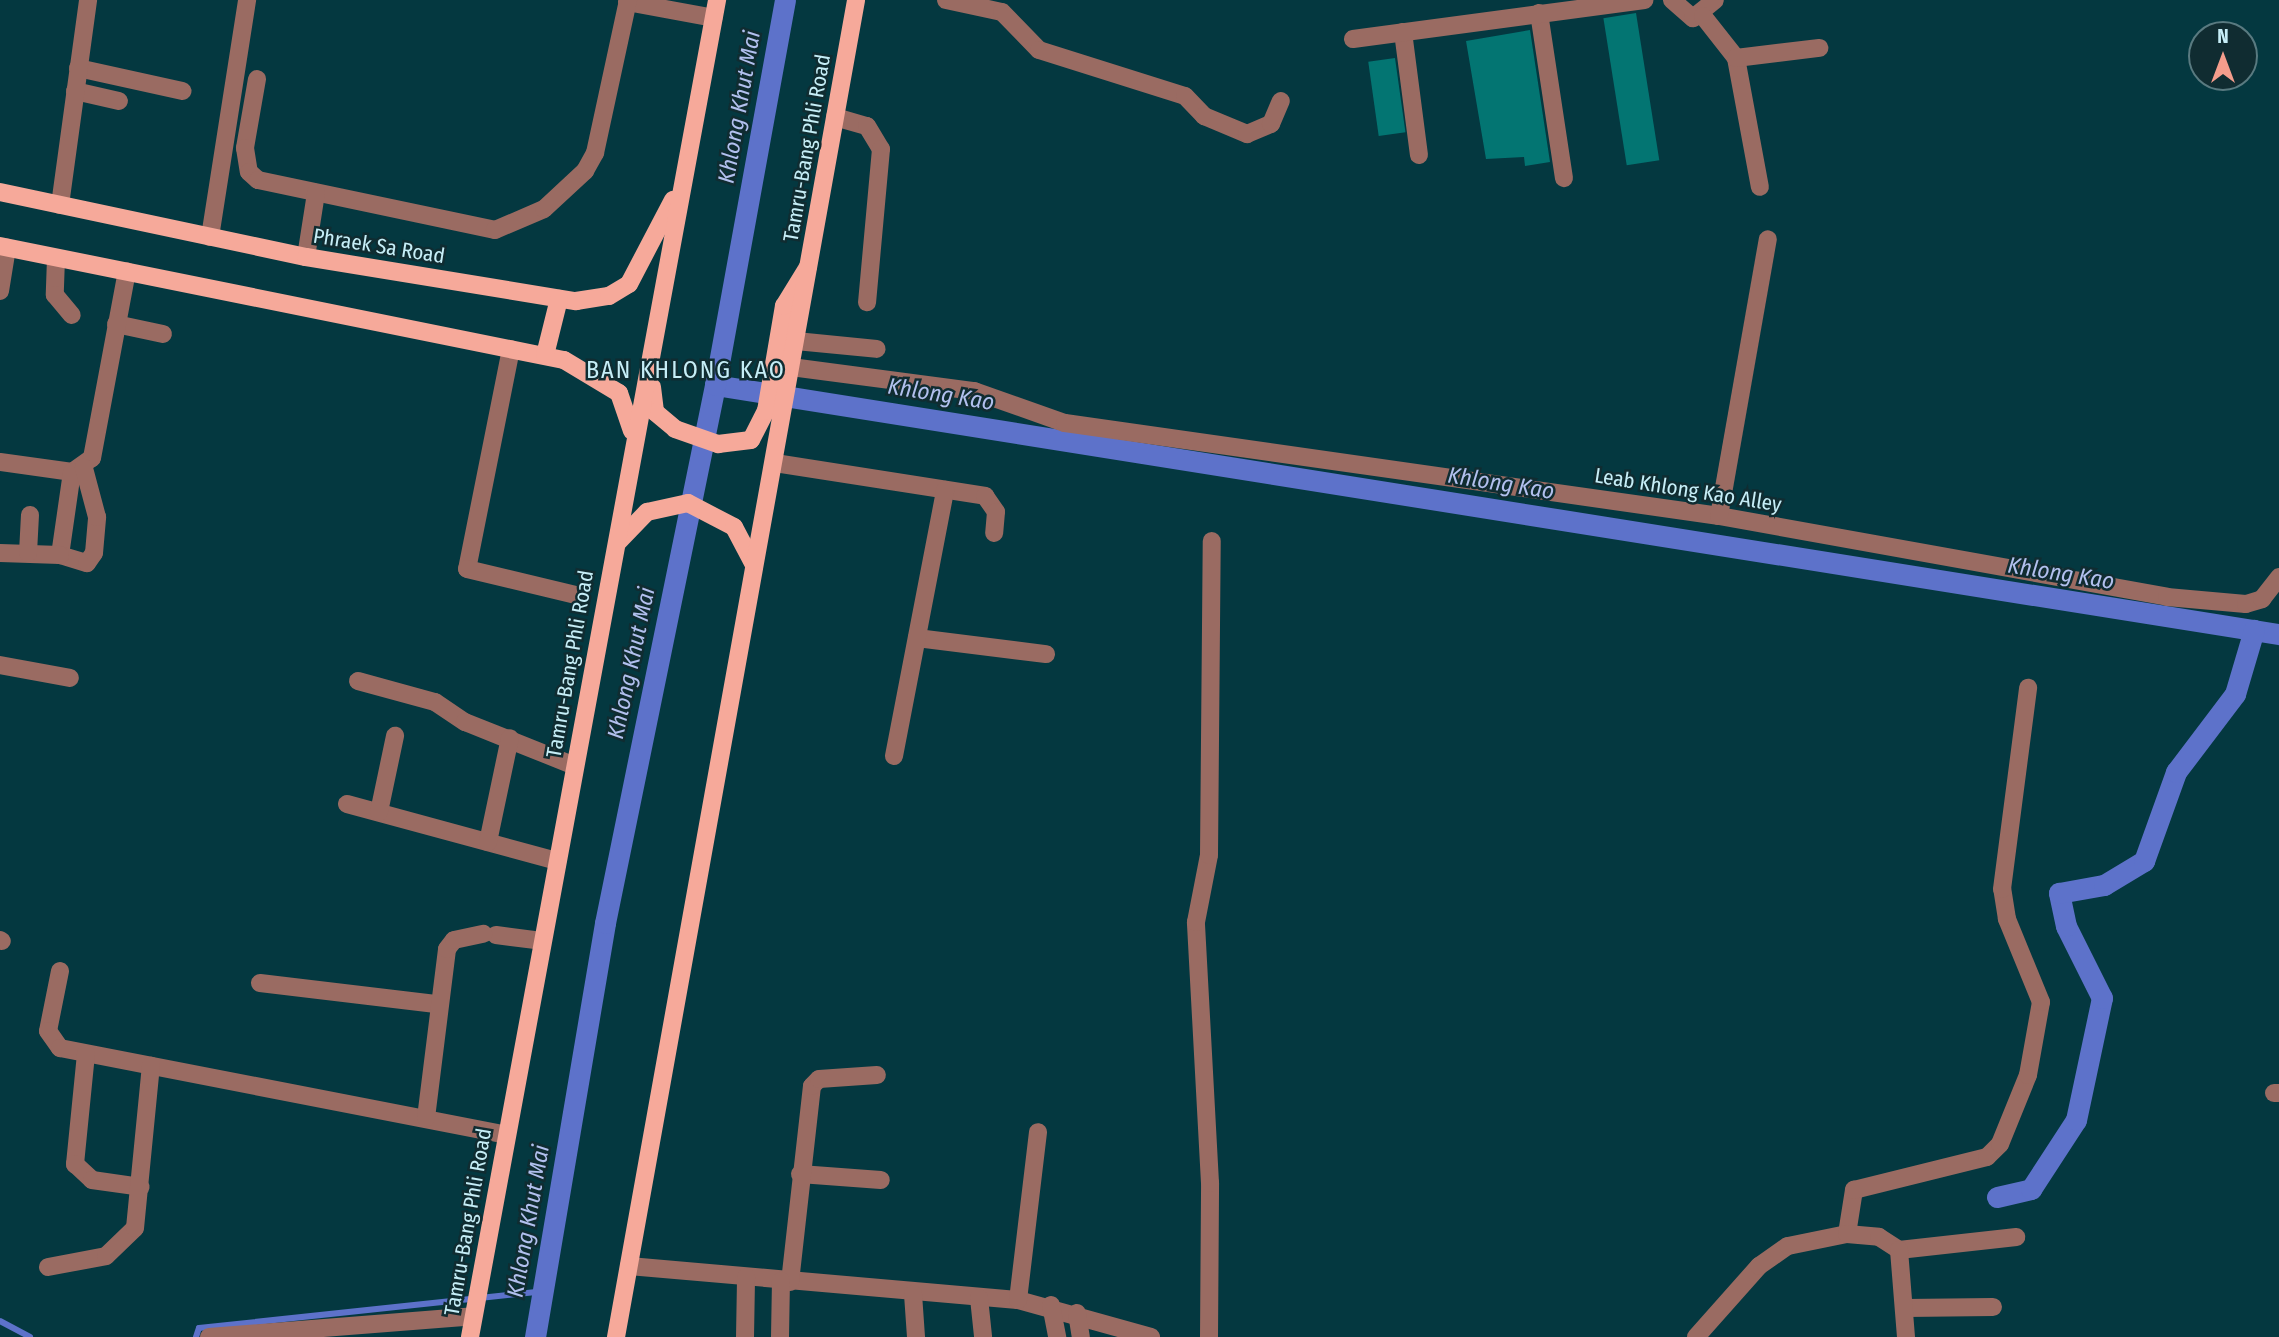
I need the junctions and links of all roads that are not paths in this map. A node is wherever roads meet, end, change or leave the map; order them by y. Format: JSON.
{"nodes":[{"id":1,"x":88,"y":0,"type":"edge"},
{"id":2,"x":247,"y":0,"type":"edge"},
{"id":3,"x":856,"y":0,"type":"edge"},
{"id":4,"x":946,"y":0,"type":"edge"},
{"id":5,"x":1644,"y":0,"type":"edge"},
{"id":6,"x":1672,"y":0,"type":"edge"},
{"id":7,"x":1715,"y":0,"type":"edge"},
{"id":8,"x":627,"y":1,"type":"edge"},
{"id":9,"x":716,"y":9,"type":"edge"},
{"id":10,"x":1539,"y":13,"type":"junction"},
{"id":11,"x":1703,"y":16,"type":"junction"},
{"id":12,"x":1403,"y":32,"type":"junction"},
{"id":13,"x":1353,"y":39,"type":"dead end"},
{"id":14,"x":1819,"y":48,"type":"dead end"},
{"id":15,"x":1736,"y":58,"type":"junction"},
{"id":16,"x":78,"y":68,"type":"junction"},
{"id":17,"x":257,"y":79,"type":"dead end"},
{"id":18,"x":75,"y":91,"type":"junction"},
{"id":19,"x":183,"y":91,"type":"dead end"},
{"id":20,"x":119,"y":101,"type":"dead end"},
{"id":21,"x":1282,"y":101,"type":"dead end"},
{"id":22,"x":835,"y":117,"type":"junction"},
{"id":23,"x":695,"y":125,"type":"junction"},
{"id":24,"x":1419,"y":155,"type":"dead end"},
{"id":25,"x":685,"y":175,"type":"junction"},
{"id":26,"x":1564,"y":178,"type":"dead end"},
{"id":27,"x":1760,"y":187,"type":"dead end"},
{"id":28,"x":0,"y":192,"type":"edge"},
{"id":29,"x":316,"y":193,"type":"junction"},
{"id":30,"x":61,"y":205,"type":"junction"},
{"id":31,"x":210,"y":237,"type":"junction"},
{"id":32,"x":1768,"y":239,"type":"dead end"},
{"id":33,"x":4,"y":247,"type":"edge"},
{"id":34,"x":306,"y":257,"type":"junction"},
{"id":35,"x":55,"y":258,"type":"junction"},
{"id":36,"x":809,"y":265,"type":"junction"},
{"id":37,"x":127,"y":271,"type":"junction"},
{"id":38,"x":0,"y":291,"type":"edge"},
{"id":39,"x":559,"y":299,"type":"junction"},
{"id":40,"x":867,"y":302,"type":"dead end"},
{"id":41,"x":72,"y":315,"type":"dead end"},
{"id":42,"x":116,"y":324,"type":"junction"},
{"id":43,"x":163,"y":334,"type":"dead end"},
{"id":44,"x":796,"y":341,"type":"junction"},
{"id":45,"x":511,"y":349,"type":"junction"},
{"id":46,"x":877,"y":349,"type":"dead end"},
{"id":47,"x":545,"y":355,"type":"junction"},
{"id":48,"x":784,"y":373,"type":"junction"},
{"id":49,"x":634,"y":445,"type":"junction"},
{"id":50,"x":0,"y":462,"type":"edge"},
{"id":51,"x":775,"y":463,"type":"junction"},
{"id":52,"x":78,"y":470,"type":"junction"},
{"id":53,"x":946,"y":490,"type":"junction"},
{"id":54,"x":30,"y":515,"type":"dead end"},
{"id":55,"x":1719,"y":516,"type":"junction"},
{"id":56,"x":994,"y":533,"type":"dead end"},
{"id":57,"x":1212,"y":541,"type":"dead end"},
{"id":58,"x":614,"y":548,"type":"junction"},
{"id":59,"x":0,"y":553,"type":"edge"},
{"id":60,"x":28,"y":553,"type":"junction"},
{"id":61,"x":60,"y":555,"type":"junction"},
{"id":62,"x":755,"y":572,"type":"junction"},
{"id":63,"x":2279,"y":577,"type":"edge"},
{"id":64,"x":580,"y":596,"type":"dead end"},
{"id":65,"x":917,"y":638,"type":"junction"},
{"id":66,"x":1046,"y":654,"type":"dead end"},
{"id":67,"x":0,"y":666,"type":"edge"},
{"id":68,"x":71,"y":678,"type":"dead end"},
{"id":69,"x":358,"y":681,"type":"dead end"},
{"id":70,"x":2028,"y":688,"type":"dead end"},
{"id":71,"x":395,"y":736,"type":"dead end"},
{"id":72,"x":510,"y":738,"type":"junction"},
{"id":73,"x":894,"y":755,"type":"dead end"},
{"id":74,"x":575,"y":766,"type":"junction"},
{"id":75,"x":347,"y":804,"type":"dead end"},
{"id":76,"x":379,"y":812,"type":"junction"},
{"id":77,"x":488,"y":842,"type":"junction"},
{"id":78,"x":557,"y":861,"type":"junction"},
{"id":79,"x":542,"y":941,"type":"junction"},
{"id":80,"x":61,"y":971,"type":"dead end"},
{"id":81,"x":260,"y":984,"type":"dead end"},
{"id":82,"x":436,"y":1003,"type":"junction"},
{"id":83,"x":86,"y":1054,"type":"junction"},
{"id":84,"x":151,"y":1066,"type":"junction"},
{"id":85,"x":877,"y":1075,"type":"dead end"},
{"id":86,"x":426,"y":1118,"type":"junction"},
{"id":87,"x":1038,"y":1132,"type":"dead end"},
{"id":88,"x":507,"y":1135,"type":"junction"},
{"id":89,"x":800,"y":1174,"type":"junction"},
{"id":90,"x":881,"y":1180,"type":"dead end"},
{"id":91,"x":141,"y":1187,"type":"junction"},
{"id":92,"x":1847,"y":1234,"type":"junction"},
{"id":93,"x":2016,"y":1237,"type":"dead end"},
{"id":94,"x":1899,"y":1251,"type":"junction"},
{"id":95,"x":629,"y":1266,"type":"junction"},
{"id":96,"x":48,"y":1268,"type":"dead end"},
{"id":97,"x":746,"y":1277,"type":"junction"},
{"id":98,"x":786,"y":1281,"type":"junction"},
{"id":99,"x":913,"y":1294,"type":"junction"},
{"id":100,"x":979,"y":1298,"type":"junction"},
{"id":101,"x":1018,"y":1300,"type":"junction"},
{"id":102,"x":1051,"y":1305,"type":"junction"},
{"id":103,"x":1993,"y":1307,"type":"dead end"},
{"id":104,"x":1906,"y":1308,"type":"junction"},
{"id":105,"x":1077,"y":1313,"type":"junction"},
{"id":106,"x":473,"y":1316,"type":"junction"},
{"id":107,"x":345,"y":1332,"type":"edge"},
{"id":108,"x":209,"y":1337,"type":"edge"},
{"id":109,"x":470,"y":1337,"type":"edge"},
{"id":110,"x":616,"y":1337,"type":"edge"},
{"id":111,"x":745,"y":1337,"type":"edge"},
{"id":112,"x":780,"y":1337,"type":"edge"},
{"id":113,"x":916,"y":1337,"type":"edge"},
{"id":114,"x":983,"y":1337,"type":"edge"},
{"id":115,"x":1057,"y":1337,"type":"edge"},
{"id":116,"x":1081,"y":1337,"type":"edge"},
{"id":117,"x":1151,"y":1337,"type":"edge"},
{"id":118,"x":1209,"y":1337,"type":"edge"},
{"id":119,"x":1696,"y":1337,"type":"edge"},
{"id":120,"x":1906,"y":1337,"type":"edge"}],
"edges":[{"from":1,"to":16,"type":"street"},
{"from":2,"to":31,"type":"street"},
{"from":3,"to":22,"type":"main road","name":"Tamru-Bang Phli Road"},
{"from":4,"to":21,"type":"street"},
{"from":5,"to":10,"type":"street"},
{"from":6,"to":11,"type":"street"},
{"from":7,"to":11,"type":"street"},
{"from":8,"to":9,"type":"street"},
{"from":8,"to":29,"type":"street"},
{"from":9,"to":23,"type":"main road","name":"Tamru-Bang Phli Road"},
{"from":10,"to":12,"type":"street"},
{"from":10,"to":26,"type":"street"},
{"from":11,"to":15,"type":"street"},
{"from":12,"to":13,"type":"street"},
{"from":12,"to":24,"type":"street"},
{"from":14,"to":15,"type":"street"},
{"from":15,"to":27,"type":"street"},
{"from":16,"to":18,"type":"street"},
{"from":16,"to":19,"type":"street"},
{"from":17,"to":29,"type":"street"},
{"from":18,"to":20,"type":"street"},
{"from":18,"to":30,"type":"street"},
{"from":22,"to":36,"type":"main road","name":"Tamru-Bang Phli Road"},
{"from":22,"to":40,"type":"street"},
{"from":23,"to":25,"type":"main road","name":"Tamru-Bang Phli Road"},
{"from":23,"to":48,"type":"main road"},
{"from":25,"to":39,"type":"main road","name":"Phraek Sa Road"},
{"from":25,"to":49,"type":"main road","name":"Tamru-Bang Phli Road"},
{"from":28,"to":30,"type":"main road","name":"Phraek Sa Road"},
{"from":29,"to":34,"type":"street"},
{"from":30,"to":31,"type":"main road","name":"Phraek Sa Road"},
{"from":31,"to":34,"type":"main road","name":"Phraek Sa Road"},
{"from":32,"to":55,"type":"street"},
{"from":33,"to":35,"type":"main road"},
{"from":33,"to":38,"type":"street"},
{"from":34,"to":39,"type":"main road","name":"Phraek Sa Road"},
{"from":35,"to":37,"type":"main road"},
{"from":35,"to":41,"type":"street"},
{"from":36,"to":44,"type":"main road","name":"Tamru-Bang Phli Road"},
{"from":36,"to":48,"type":"main road"},
{"from":37,"to":42,"type":"street"},
{"from":37,"to":45,"type":"main road"},
{"from":39,"to":47,"type":"main road"},
{"from":42,"to":43,"type":"street"},
{"from":42,"to":52,"type":"street"},
{"from":44,"to":46,"type":"street"},
{"from":44,"to":48,"type":"main road","name":"Tamru-Bang Phli Road"},
{"from":45,"to":47,"type":"main road"},
{"from":45,"to":64,"type":"street"},
{"from":47,"to":49,"type":"main road"},
{"from":48,"to":51,"type":"main road","name":"Tamru-Bang Phli Road"},
{"from":48,"to":55,"type":"street","name":"Leab Khlong Kao Alley"},
{"from":49,"to":58,"type":"main road","name":"Tamru-Bang Phli Road"},
{"from":50,"to":52,"type":"street"},
{"from":51,"to":53,"type":"street"},
{"from":51,"to":62,"type":"main road","name":"Tamru-Bang Phli Road"},
{"from":52,"to":61,"type":"street"},
{"from":52,"to":61,"type":"street"},
{"from":53,"to":56,"type":"street"},
{"from":53,"to":65,"type":"street"},
{"from":54,"to":60,"type":"street"},
{"from":55,"to":63,"type":"street","name":"Leab Khlong Kao Alley"},
{"from":57,"to":118,"type":"street"},
{"from":58,"to":62,"type":"main road"},
{"from":58,"to":74,"type":"main road","name":"Tamru-Bang Phli Road"},
{"from":59,"to":60,"type":"street"},
{"from":60,"to":61,"type":"street"},
{"from":62,"to":95,"type":"main road","name":"Tamru-Bang Phli Road"},
{"from":65,"to":66,"type":"street"},
{"from":65,"to":73,"type":"street"},
{"from":67,"to":68,"type":"street"},
{"from":69,"to":72,"type":"street"},
{"from":70,"to":92,"type":"street"},
{"from":71,"to":76,"type":"street"},
{"from":72,"to":74,"type":"street"},
{"from":72,"to":77,"type":"street"},
{"from":74,"to":78,"type":"main road","name":"Tamru-Bang Phli Road"},
{"from":75,"to":76,"type":"street"},
{"from":76,"to":77,"type":"street"},
{"from":77,"to":78,"type":"street"},
{"from":78,"to":79,"type":"main road","name":"Tamru-Bang Phli Road"},
{"from":79,"to":82,"type":"street"},
{"from":79,"to":88,"type":"main road","name":"Tamru-Bang Phli Road"},
{"from":80,"to":83,"type":"street"},
{"from":81,"to":82,"type":"street"},
{"from":82,"to":86,"type":"street"},
{"from":83,"to":84,"type":"street"},
{"from":83,"to":91,"type":"street"},
{"from":84,"to":86,"type":"street"},
{"from":84,"to":91,"type":"street"},
{"from":85,"to":89,"type":"street"},
{"from":86,"to":88,"type":"street"},
{"from":87,"to":101,"type":"street"},
{"from":88,"to":106,"type":"main road","name":"Tamru-Bang Phli Road"},
{"from":89,"to":90,"type":"street"},
{"from":89,"to":98,"type":"street"},
{"from":91,"to":96,"type":"street"},
{"from":92,"to":94,"type":"street"},
{"from":92,"to":119,"type":"street"},
{"from":93,"to":94,"type":"street"},
{"from":94,"to":104,"type":"street"},
{"from":95,"to":97,"type":"street"},
{"from":95,"to":110,"type":"main road","name":"Tamru-Bang Phli Road"},
{"from":97,"to":98,"type":"street"},
{"from":97,"to":111,"type":"street"},
{"from":98,"to":99,"type":"street"},
{"from":98,"to":112,"type":"street"},
{"from":99,"to":100,"type":"street"},
{"from":99,"to":113,"type":"street"},
{"from":100,"to":101,"type":"street"},
{"from":100,"to":114,"type":"street"},
{"from":101,"to":102,"type":"street"},
{"from":102,"to":105,"type":"street"},
{"from":102,"to":115,"type":"street"},
{"from":103,"to":104,"type":"street"},
{"from":104,"to":120,"type":"street"},
{"from":105,"to":116,"type":"street"},
{"from":105,"to":117,"type":"street"},
{"from":106,"to":107,"type":"street"},
{"from":106,"to":109,"type":"main road","name":"Tamru-Bang Phli Road"},
{"from":107,"to":108,"type":"street"}]}
